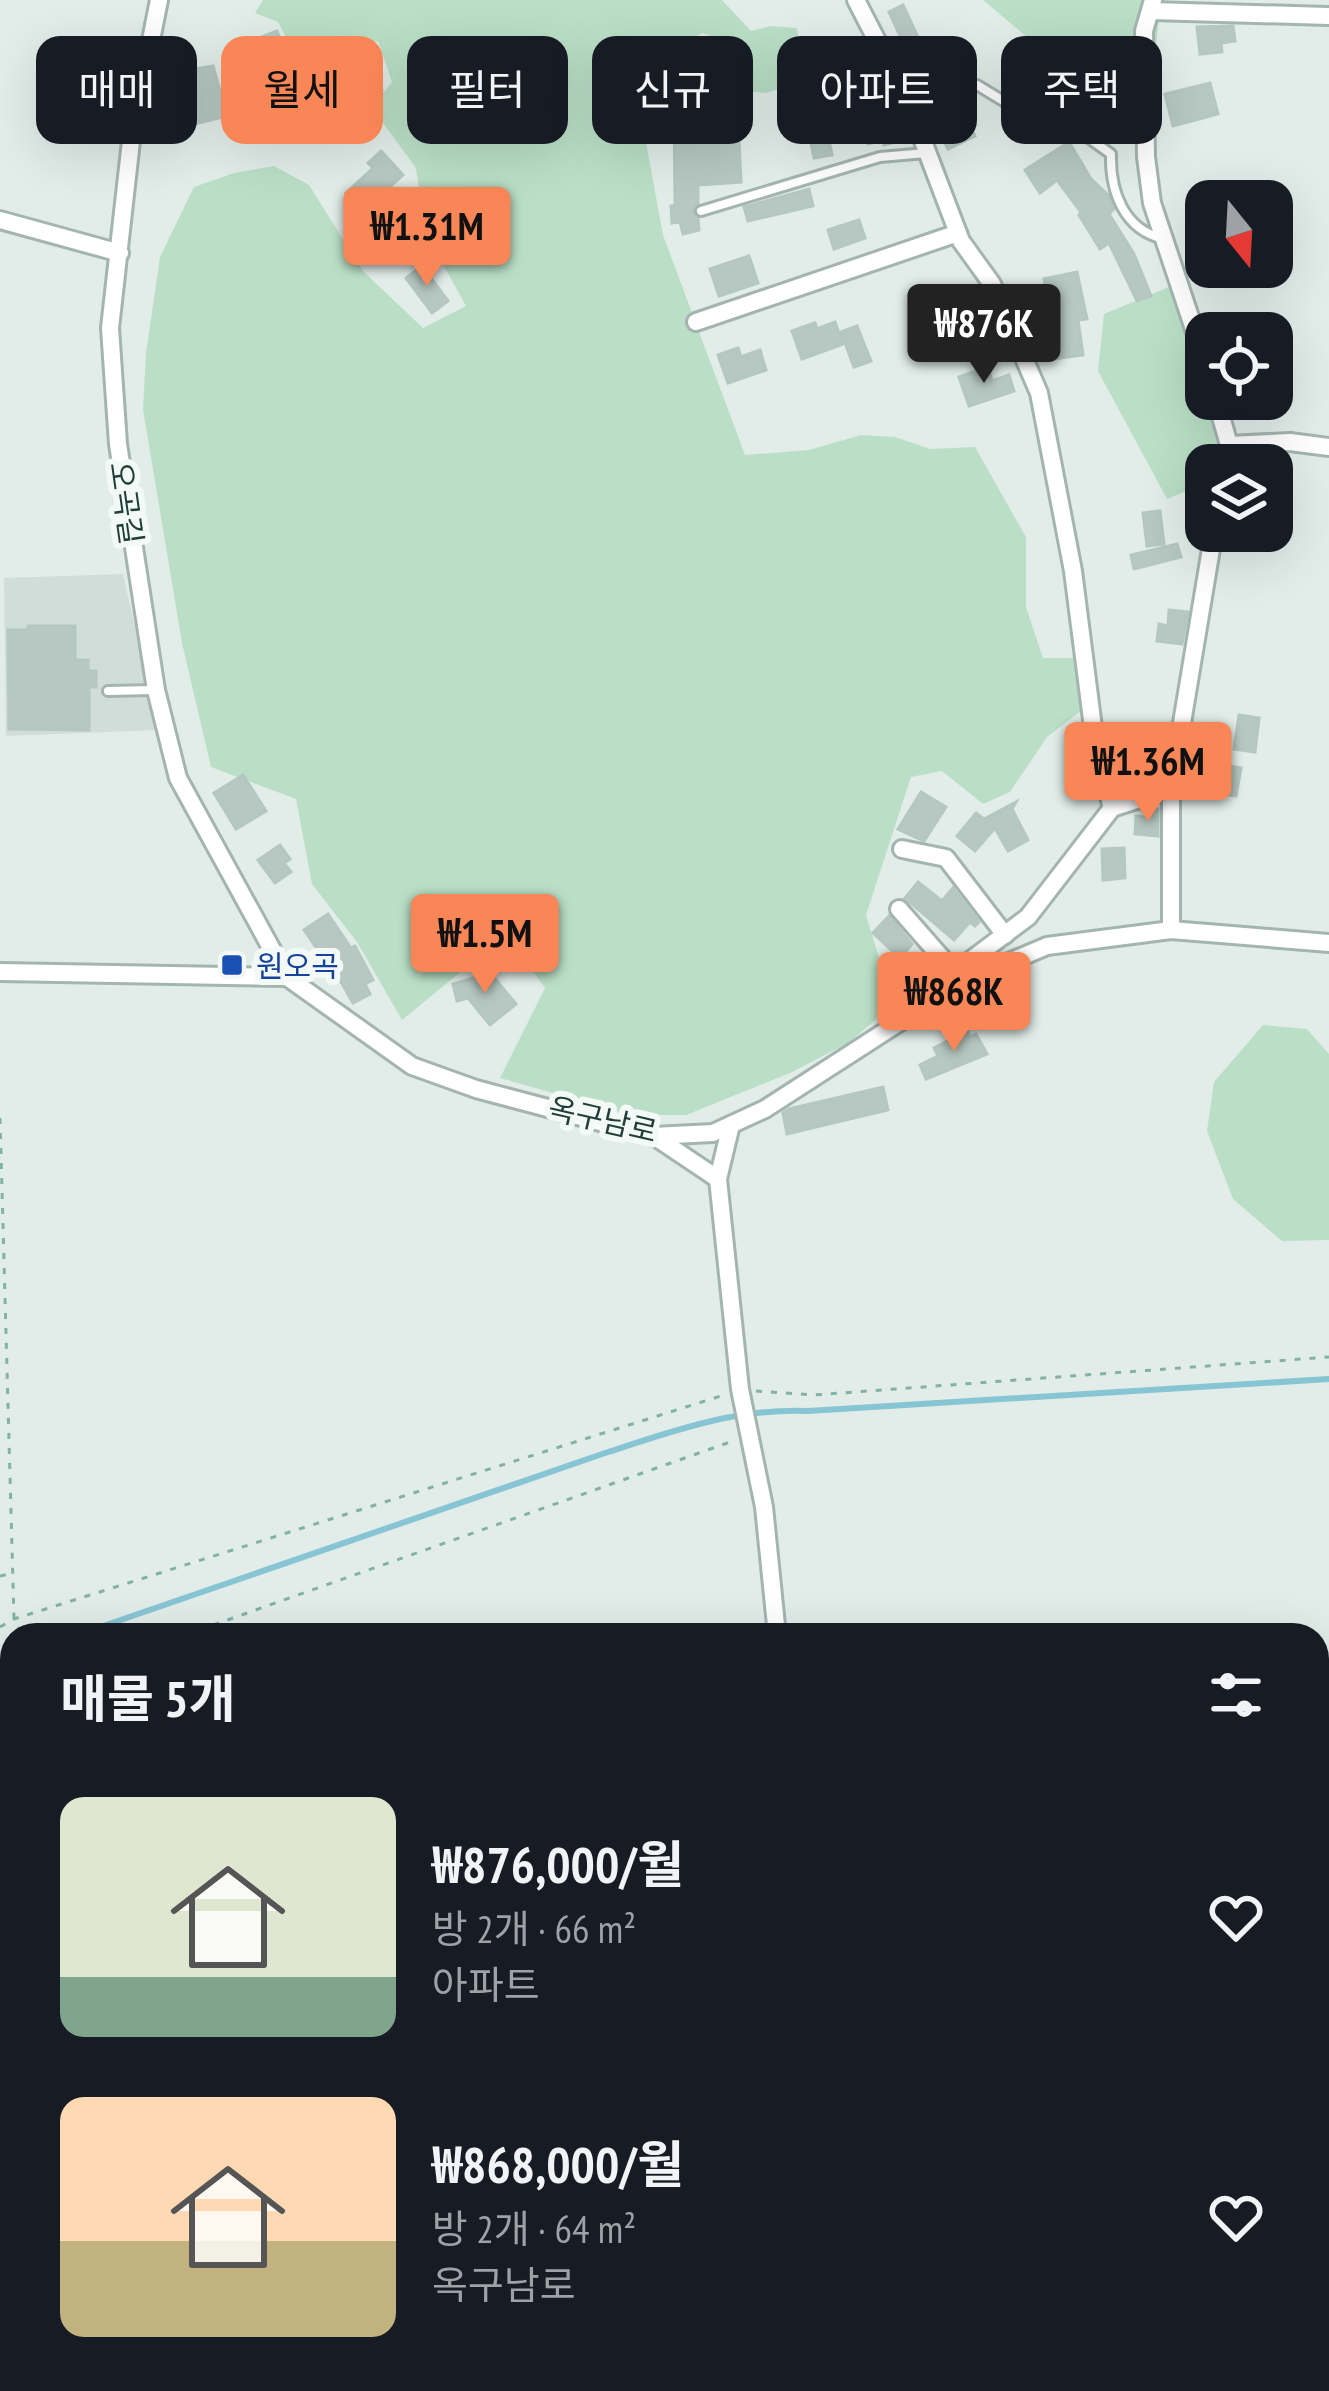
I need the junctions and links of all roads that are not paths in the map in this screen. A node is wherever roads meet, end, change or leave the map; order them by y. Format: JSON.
{"nodes":[{"id":1,"x":159,"y":0,"type":"edge"},
{"id":2,"x":856,"y":0,"type":"edge"},
{"id":3,"x":1152,"y":6,"type":"edge"},
{"id":4,"x":1329,"y":16,"type":"edge"},
{"id":5,"x":875,"y":36,"type":"edge"},
{"id":6,"x":977,"y":85,"type":"edge"},
{"id":7,"x":925,"y":144,"type":"edge"},
{"id":8,"x":928,"y":152,"type":"junction"},
{"id":9,"x":701,"y":211,"type":"dead end"},
{"id":10,"x":0,"y":220,"type":"edge"},
{"id":11,"x":958,"y":233,"type":"junction"},
{"id":12,"x":1165,"y":239,"type":"junction"},
{"id":13,"x":119,"y":253,"type":"junction"},
{"id":14,"x":1189,"y":312,"type":"edge"},
{"id":15,"x":696,"y":322,"type":"dead end"},
{"id":16,"x":1249,"y":444,"type":"edge"},
{"id":17,"x":1329,"y":447,"type":"edge"},
{"id":18,"x":1210,"y":552,"type":"edge"},
{"id":19,"x":156,"y":690,"type":"junction"},
{"id":20,"x":108,"y":691,"type":"dead end"},
{"id":21,"x":1171,"y":789,"type":"junction"},
{"id":22,"x":1112,"y":808,"type":"junction"},
{"id":23,"x":902,"y":849,"type":"dead end"},
{"id":24,"x":899,"y":909,"type":"dead end"},
{"id":25,"x":1171,"y":930,"type":"junction"},
{"id":26,"x":1005,"y":935,"type":"junction"},
{"id":27,"x":1329,"y":943,"type":"edge"},
{"id":28,"x":0,"y":972,"type":"edge"},
{"id":29,"x":950,"y":976,"type":"junction"},
{"id":30,"x":287,"y":977,"type":"junction"},
{"id":31,"x":731,"y":1125,"type":"junction"},
{"id":32,"x":653,"y":1136,"type":"junction"},
{"id":33,"x":718,"y":1179,"type":"junction"},
{"id":34,"x":776,"y":1623,"type":"edge"}],
"edges":[{"from":1,"to":13,"type":"street","name":"오곡길"},
{"from":2,"to":5,"type":"street"},
{"from":3,"to":4,"type":"street"},
{"from":3,"to":12,"type":"street"},
{"from":6,"to":12,"type":"lane"},
{"from":7,"to":8,"type":"street"},
{"from":8,"to":9,"type":"lane"},
{"from":8,"to":11,"type":"street"},
{"from":10,"to":13,"type":"street"},
{"from":11,"to":15,"type":"street"},
{"from":11,"to":22,"type":"street"},
{"from":12,"to":14,"type":"street"},
{"from":13,"to":19,"type":"street","name":"오곡길"},
{"from":16,"to":17,"type":"street"},
{"from":18,"to":21,"type":"street"},
{"from":19,"to":20,"type":"lane"},
{"from":19,"to":30,"type":"street","name":"오곡길"},
{"from":21,"to":22,"type":"street"},
{"from":21,"to":25,"type":"street"},
{"from":22,"to":26,"type":"street"},
{"from":23,"to":26,"type":"street"},
{"from":24,"to":29,"type":"street"},
{"from":25,"to":27,"type":"street","name":"옥구남로"},
{"from":25,"to":29,"type":"street","name":"옥구남로"},
{"from":26,"to":29,"type":"street"},
{"from":28,"to":30,"type":"street"},
{"from":29,"to":31,"type":"street","name":"옥구남로"},
{"from":30,"to":32,"type":"street","name":"옥구남로"},
{"from":31,"to":32,"type":"street","name":"옥구남로"},
{"from":31,"to":33,"type":"street"},
{"from":32,"to":33,"type":"street"},
{"from":33,"to":34,"type":"street"}]}
